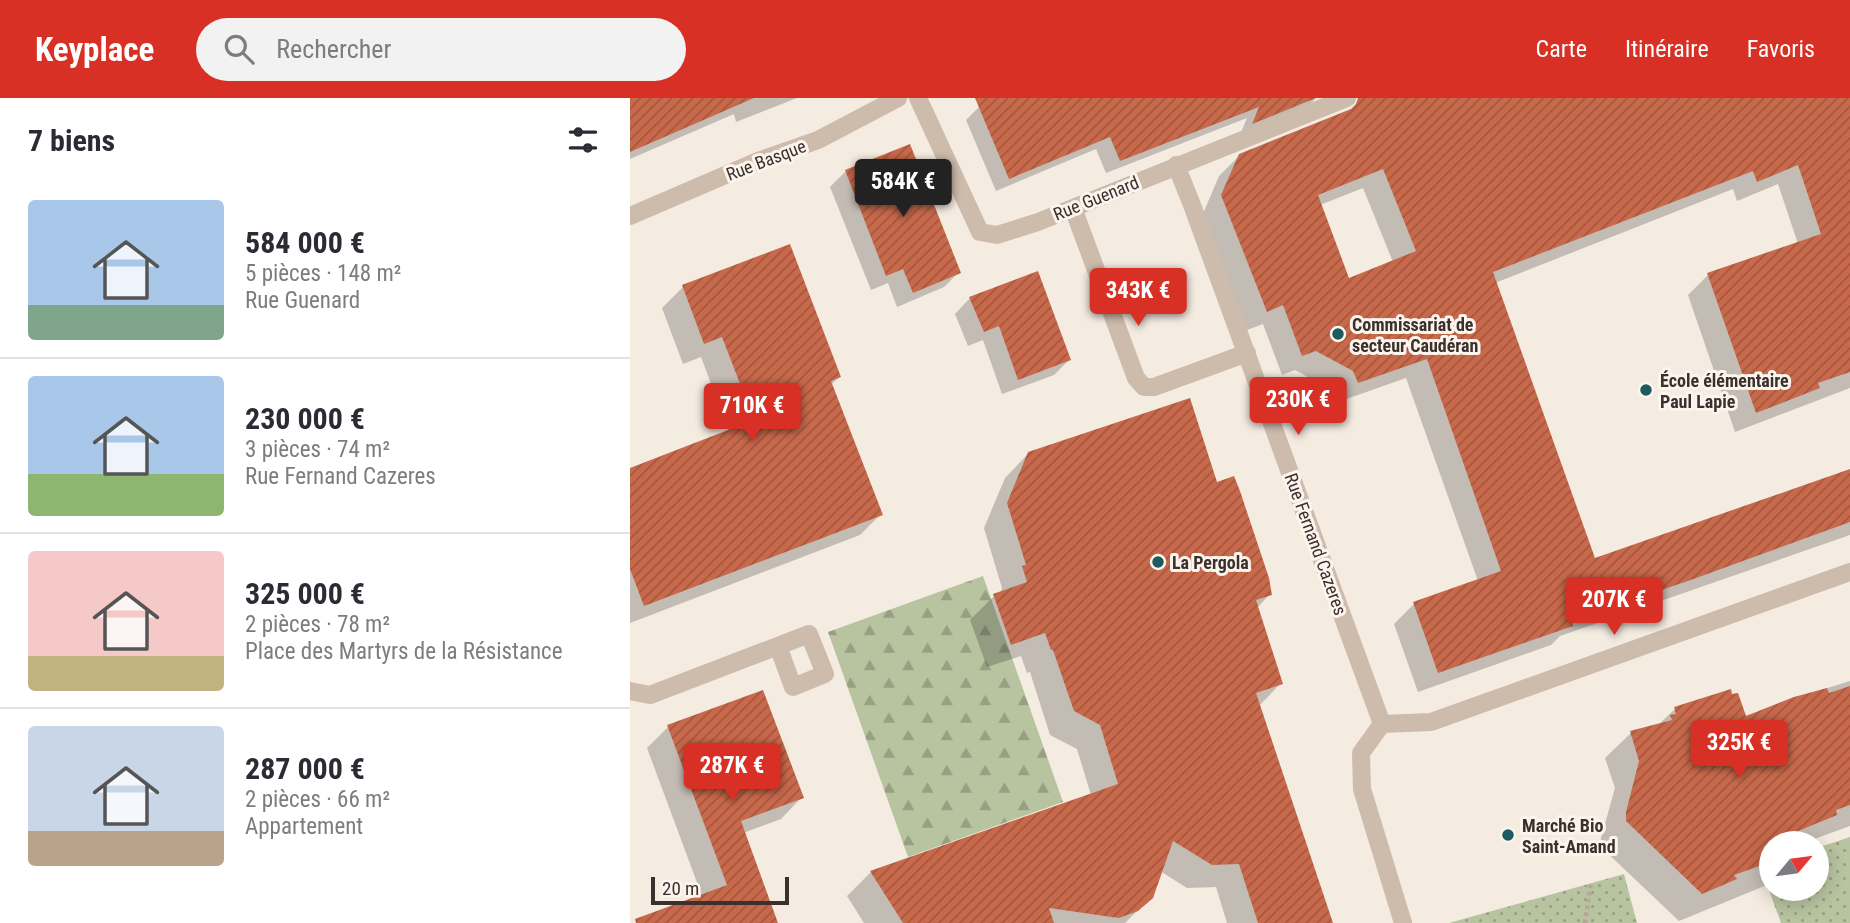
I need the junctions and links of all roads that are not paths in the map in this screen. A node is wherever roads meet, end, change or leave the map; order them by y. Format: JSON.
{"nodes":[{"id":1,"x":898,"y":98,"type":"edge"},
{"id":2,"x":918,"y":98,"type":"edge"},
{"id":3,"x":1347,"y":98,"type":"edge"},
{"id":4,"x":1176,"y":165,"type":"junction"},
{"id":5,"x":1073,"y":208,"type":"junction"},
{"id":6,"x":630,"y":216,"type":"edge"},
{"id":7,"x":1247,"y":353,"type":"junction"},
{"id":8,"x":1850,"y":572,"type":"edge"},
{"id":9,"x":778,"y":646,"type":"dead end"},
{"id":10,"x":630,"y":691,"type":"edge"},
{"id":11,"x":1382,"y":724,"type":"junction"},
{"id":12,"x":1403,"y":923,"type":"edge"}],
"edges":[{"from":1,"to":6,"type":"street","name":"Rue Basque"},
{"from":2,"to":5,"type":"street","name":"Rue Guenard"},
{"from":3,"to":4,"type":"street","name":"Rue Guenard"},
{"from":4,"to":5,"type":"street","name":"Rue Guenard"},
{"from":4,"to":7,"type":"street","name":"Rue Fernand Cazeres"},
{"from":5,"to":7,"type":"street"},
{"from":7,"to":11,"type":"street","name":"Rue Fernand Cazeres"},
{"from":8,"to":11,"type":"street"},
{"from":9,"to":10,"type":"street"},
{"from":11,"to":12,"type":"street"}]}
